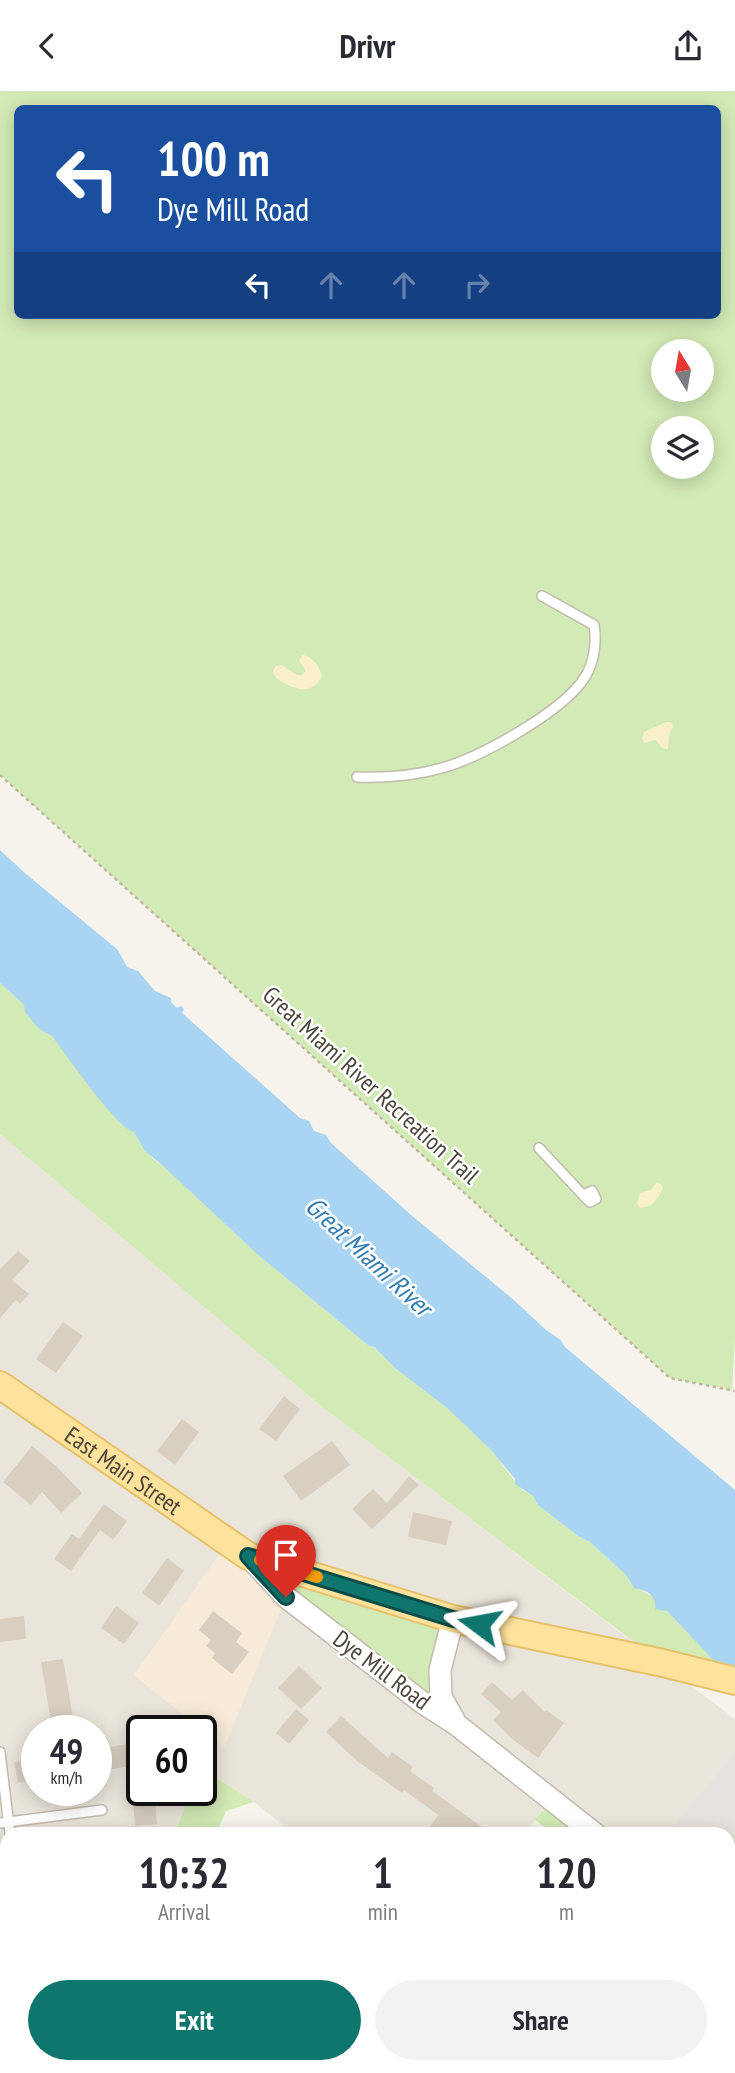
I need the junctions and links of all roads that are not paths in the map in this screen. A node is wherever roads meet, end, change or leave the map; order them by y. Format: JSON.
{"nodes":[{"id":1,"x":542,"y":596,"type":"dead end"},
{"id":2,"x":358,"y":777,"type":"dead end"},
{"id":3,"x":539,"y":1148,"type":"dead end"},
{"id":4,"x":583,"y":1195,"type":"dead end"},
{"id":5,"x":0,"y":1385,"type":"edge"},
{"id":6,"x":248,"y":1556,"type":"junction"},
{"id":7,"x":453,"y":1619,"type":"junction"},
{"id":8,"x":735,"y":1681,"type":"edge"},
{"id":9,"x":457,"y":1725,"type":"junction"},
{"id":10,"x":0,"y":1752,"type":"edge"},
{"id":11,"x":102,"y":1809,"type":"dead end"},
{"id":12,"x":4,"y":1822,"type":"edge"},
{"id":13,"x":586,"y":1827,"type":"edge"}],
"edges":[{"from":1,"to":2,"type":"lane"},
{"from":3,"to":4,"type":"lane"},
{"from":5,"to":6,"type":"main road","name":"East Main Street"},
{"from":6,"to":7,"type":"main road","name":"East Main Street"},
{"from":6,"to":9,"type":"street","name":"Dye Mill Road"},
{"from":7,"to":8,"type":"main road","name":"East Main Street"},
{"from":7,"to":9,"type":"street","name":"Dye Mill Road"},
{"from":9,"to":13,"type":"street","name":"Dye Mill Road"},
{"from":10,"to":12,"type":"lane"},
{"from":11,"to":12,"type":"lane"}]}
